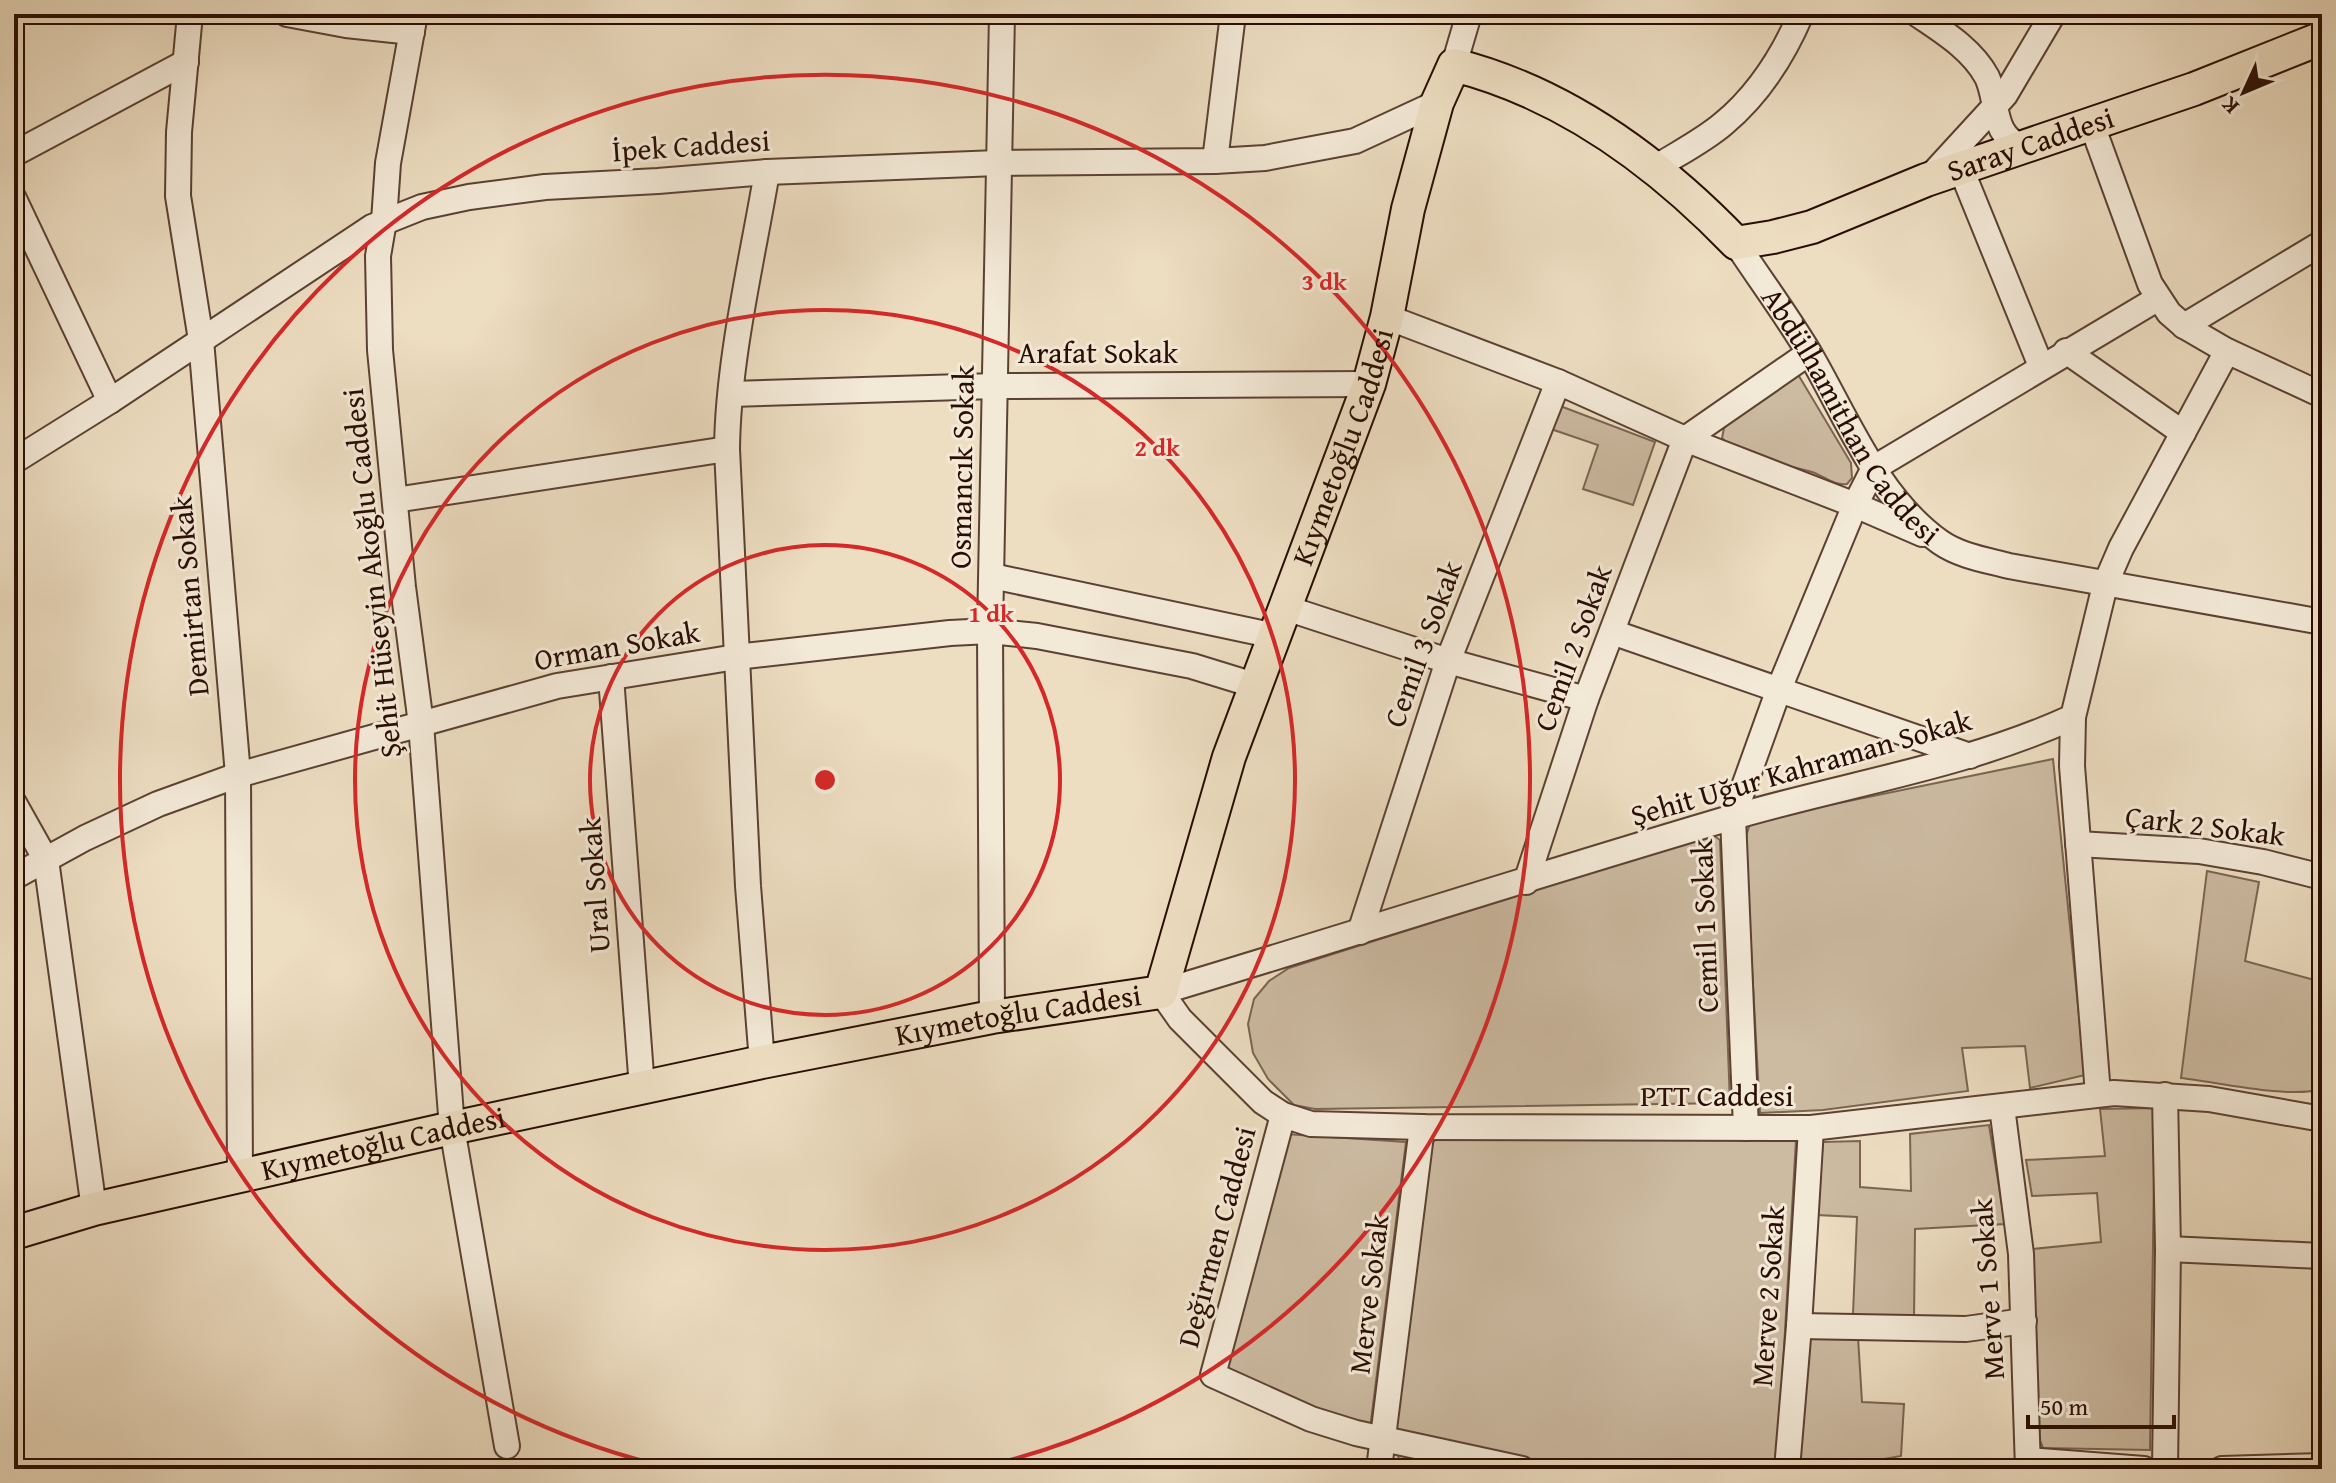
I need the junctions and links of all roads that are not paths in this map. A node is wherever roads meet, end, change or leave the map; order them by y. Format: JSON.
{"nodes":[{"id":1,"x":190,"y":14,"type":"edge"},
{"id":2,"x":287,"y":14,"type":"edge"},
{"id":3,"x":1002,"y":14,"type":"edge"},
{"id":4,"x":1233,"y":14,"type":"edge"},
{"id":5,"x":1469,"y":14,"type":"edge"},
{"id":6,"x":1801,"y":14,"type":"edge"},
{"id":7,"x":1917,"y":14,"type":"edge"},
{"id":8,"x":2053,"y":14,"type":"edge"},
{"id":9,"x":414,"y":23,"type":"edge"},
{"id":10,"x":2322,"y":38,"type":"edge"},
{"id":11,"x":186,"y":62,"type":"junction"},
{"id":12,"x":1454,"y":65,"type":"junction"},
{"id":13,"x":1437,"y":103,"type":"junction"},
{"id":14,"x":1996,"y":105,"type":"junction"},
{"id":15,"x":2092,"y":125,"type":"junction"},
{"id":16,"x":2022,"y":147,"type":"junction"},
{"id":17,"x":14,"y":154,"type":"edge"},
{"id":18,"x":1215,"y":161,"type":"junction"},
{"id":19,"x":998,"y":163,"type":"junction"},
{"id":20,"x":1655,"y":168,"type":"junction"},
{"id":21,"x":1961,"y":169,"type":"junction"},
{"id":22,"x":767,"y":172,"type":"junction"},
{"id":23,"x":1926,"y":180,"type":"junction"},
{"id":24,"x":14,"y":199,"type":"edge"},
{"id":25,"x":384,"y":221,"type":"junction"},
{"id":26,"x":1736,"y":243,"type":"junction"},
{"id":27,"x":2322,"y":243,"type":"edge"},
{"id":28,"x":2157,"y":299,"type":"junction"},
{"id":29,"x":1387,"y":317,"type":"junction"},
{"id":30,"x":2184,"y":326,"type":"junction"},
{"id":31,"x":201,"y":340,"type":"junction"},
{"id":32,"x":2066,"y":351,"type":"junction"},
{"id":33,"x":2227,"y":351,"type":"junction"},
{"id":34,"x":1809,"y":353,"type":"junction"},
{"id":35,"x":2041,"y":366,"type":"junction"},
{"id":36,"x":1558,"y":382,"type":"junction"},
{"id":37,"x":1369,"y":384,"type":"junction"},
{"id":38,"x":996,"y":386,"type":"junction"},
{"id":39,"x":731,"y":394,"type":"junction"},
{"id":40,"x":2322,"y":395,"type":"edge"},
{"id":41,"x":110,"y":401,"type":"junction"},
{"id":42,"x":2183,"y":433,"type":"junction"},
{"id":43,"x":1685,"y":439,"type":"junction"},
{"id":44,"x":727,"y":449,"type":"junction"},
{"id":45,"x":14,"y":461,"type":"edge"},
{"id":46,"x":1874,"y":468,"type":"junction"},
{"id":47,"x":395,"y":500,"type":"junction"},
{"id":48,"x":1855,"y":505,"type":"junction"},
{"id":49,"x":1942,"y":543,"type":"junction"},
{"id":50,"x":992,"y":576,"type":"junction"},
{"id":51,"x":2105,"y":585,"type":"junction"},
{"id":52,"x":1280,"y":622,"type":"junction"},
{"id":53,"x":2322,"y":622,"type":"edge"},
{"id":54,"x":990,"y":631,"type":"junction"},
{"id":55,"x":1612,"y":632,"type":"junction"},
{"id":56,"x":736,"y":657,"type":"junction"},
{"id":57,"x":1448,"y":661,"type":"junction"},
{"id":58,"x":611,"y":677,"type":"junction"},
{"id":59,"x":1257,"y":686,"type":"junction"},
{"id":60,"x":1779,"y":689,"type":"junction"},
{"id":61,"x":1586,"y":699,"type":"junction"},
{"id":62,"x":2073,"y":717,"type":"junction"},
{"id":63,"x":421,"y":724,"type":"junction"},
{"id":64,"x":1970,"y":756,"type":"junction"},
{"id":65,"x":238,"y":775,"type":"junction"},
{"id":66,"x":14,"y":803,"type":"edge"},
{"id":67,"x":1733,"y":817,"type":"junction"},
{"id":68,"x":2078,"y":844,"type":"junction"},
{"id":69,"x":46,"y":860,"type":"junction"},
{"id":70,"x":14,"y":877,"type":"edge"},
{"id":71,"x":2322,"y":877,"type":"edge"},
{"id":72,"x":1526,"y":882,"type":"junction"},
{"id":73,"x":1360,"y":932,"type":"junction"},
{"id":74,"x":1161,"y":992,"type":"junction"},
{"id":75,"x":992,"y":1017,"type":"junction"},
{"id":76,"x":762,"y":1062,"type":"junction"},
{"id":77,"x":642,"y":1088,"type":"junction"},
{"id":78,"x":2098,"y":1094,"type":"junction"},
{"id":79,"x":2165,"y":1095,"type":"junction"},
{"id":80,"x":2002,"y":1107,"type":"junction"},
{"id":81,"x":1283,"y":1115,"type":"junction"},
{"id":82,"x":2322,"y":1119,"type":"edge"},
{"id":83,"x":1422,"y":1127,"type":"junction"},
{"id":84,"x":452,"y":1128,"type":"junction"},
{"id":85,"x":1746,"y":1128,"type":"junction"},
{"id":86,"x":1811,"y":1128,"type":"junction"},
{"id":87,"x":240,"y":1176,"type":"junction"},
{"id":88,"x":94,"y":1209,"type":"junction"},
{"id":89,"x":14,"y":1233,"type":"edge"},
{"id":90,"x":2168,"y":1249,"type":"junction"},
{"id":91,"x":2322,"y":1256,"type":"edge"},
{"id":92,"x":2024,"y":1321,"type":"junction"},
{"id":93,"x":1799,"y":1326,"type":"junction"},
{"id":94,"x":1382,"y":1440,"type":"junction"},
{"id":95,"x":507,"y":1446,"type":"dead end"},
{"id":96,"x":2028,"y":1465,"type":"edge"},
{"id":97,"x":2322,"y":1466,"type":"edge"},
{"id":98,"x":1379,"y":1469,"type":"edge"},
{"id":99,"x":1522,"y":1469,"type":"edge"},
{"id":100,"x":1787,"y":1469,"type":"edge"},
{"id":101,"x":2144,"y":1469,"type":"edge"},
{"id":102,"x":2165,"y":1469,"type":"edge"},
{"id":103,"x":2222,"y":1469,"type":"edge"}],
"edges":[{"from":1,"to":11,"type":"street","name":"Demirtan Sokak"},
{"from":2,"to":9,"type":"street"},
{"from":3,"to":19,"type":"street","name":"Osmancık Sokak"},
{"from":4,"to":18,"type":"street"},
{"from":5,"to":12,"type":"street","name":"Kıymetoğlu Caddesi"},
{"from":6,"to":20,"type":"street"},
{"from":7,"to":14,"type":"street"},
{"from":8,"to":14,"type":"street"},
{"from":9,"to":25,"type":"street","name":"Şehit Hüseyin Akoğlu Caddesi"},
{"from":10,"to":15,"type":"main road","name":"Saray Caddesi"},
{"from":11,"to":17,"type":"street"},
{"from":11,"to":31,"type":"street","name":"Demirtan Sokak"},
{"from":12,"to":13,"type":"main road","name":"Kıymetoğlu Caddesi"},
{"from":12,"to":20,"type":"main road","name":"Abdülhamithan Caddesi"},
{"from":13,"to":18,"type":"street","name":"İpek Caddesi"},
{"from":13,"to":29,"type":"main road","name":"Kıymetoğlu Caddesi"},
{"from":14,"to":16,"type":"street"},
{"from":14,"to":23,"type":"street"},
{"from":15,"to":16,"type":"main road","name":"Saray Caddesi"},
{"from":15,"to":28,"type":"street"},
{"from":16,"to":21,"type":"main road","name":"Saray Caddesi"},
{"from":18,"to":19,"type":"street","name":"İpek Caddesi"},
{"from":19,"to":22,"type":"street","name":"İpek Caddesi"},
{"from":19,"to":38,"type":"street","name":"Osmancık Sokak"},
{"from":20,"to":26,"type":"main road","name":"Abdülhamithan Caddesi"},
{"from":21,"to":23,"type":"main road","name":"Saray Caddesi"},
{"from":21,"to":35,"type":"street"},
{"from":22,"to":25,"type":"street","name":"İpek Caddesi"},
{"from":22,"to":39,"type":"street"},
{"from":23,"to":26,"type":"main road","name":"Saray Caddesi"},
{"from":24,"to":41,"type":"street"},
{"from":25,"to":31,"type":"street","name":"İpek Caddesi"},
{"from":25,"to":47,"type":"street","name":"Şehit Hüseyin Akoğlu Caddesi"},
{"from":26,"to":34,"type":"street","name":"Abdülhamithan Caddesi"},
{"from":27,"to":30,"type":"street"},
{"from":28,"to":30,"type":"street"},
{"from":28,"to":32,"type":"street"},
{"from":29,"to":36,"type":"street"},
{"from":29,"to":37,"type":"main road","name":"Kıymetoğlu Caddesi"},
{"from":30,"to":33,"type":"street"},
{"from":31,"to":41,"type":"street","name":"İpek Caddesi"},
{"from":31,"to":65,"type":"street","name":"Demirtan Sokak"},
{"from":32,"to":35,"type":"street"},
{"from":32,"to":42,"type":"street"},
{"from":33,"to":40,"type":"street"},
{"from":33,"to":42,"type":"street"},
{"from":34,"to":43,"type":"street"},
{"from":34,"to":46,"type":"street","name":"Abdülhamithan Caddesi"},
{"from":35,"to":46,"type":"street"},
{"from":36,"to":43,"type":"street"},
{"from":36,"to":57,"type":"street","name":"Cemil 3 Sokak"},
{"from":37,"to":38,"type":"street","name":"Arafat Sokak"},
{"from":37,"to":52,"type":"main road","name":"Kıymetoğlu Caddesi"},
{"from":38,"to":39,"type":"street","name":"Arafat Sokak"},
{"from":38,"to":50,"type":"street","name":"Osmancık Sokak"},
{"from":39,"to":44,"type":"street"},
{"from":41,"to":45,"type":"street","name":"İpek Caddesi"},
{"from":42,"to":51,"type":"street"},
{"from":43,"to":48,"type":"street"},
{"from":43,"to":55,"type":"street","name":"Cemil 2 Sokak"},
{"from":44,"to":47,"type":"street"},
{"from":44,"to":56,"type":"street"},
{"from":46,"to":48,"type":"street","name":"Cemil 1 Sokak"},
{"from":46,"to":49,"type":"street","name":"Abdülhamithan Caddesi"},
{"from":47,"to":63,"type":"street","name":"Şehit Hüseyin Akoğlu Caddesi"},
{"from":48,"to":49,"type":"street"},
{"from":48,"to":60,"type":"street","name":"Cemil 1 Sokak"},
{"from":49,"to":51,"type":"street","name":"Abdülhamithan Caddesi"},
{"from":50,"to":52,"type":"street"},
{"from":50,"to":54,"type":"street","name":"Osmancık Sokak"},
{"from":51,"to":53,"type":"street","name":"Abdülhamithan Caddesi"},
{"from":51,"to":62,"type":"street"},
{"from":52,"to":57,"type":"street"},
{"from":52,"to":59,"type":"main road","name":"Kıymetoğlu Caddesi"},
{"from":54,"to":56,"type":"street","name":"Orman Sokak"},
{"from":54,"to":59,"type":"street","name":"Orman Sokak"},
{"from":54,"to":75,"type":"street","name":"Osmancık Sokak"},
{"from":55,"to":60,"type":"street"},
{"from":55,"to":61,"type":"street","name":"Cemil 2 Sokak"},
{"from":56,"to":58,"type":"street","name":"Orman Sokak"},
{"from":56,"to":76,"type":"street"},
{"from":57,"to":61,"type":"street"},
{"from":57,"to":73,"type":"street","name":"Cemil 3 Sokak"},
{"from":58,"to":63,"type":"street","name":"Orman Sokak"},
{"from":58,"to":77,"type":"street","name":"Ural Sokak"},
{"from":59,"to":74,"type":"main road","name":"Kıymetoğlu Caddesi"},
{"from":60,"to":64,"type":"street"},
{"from":60,"to":67,"type":"street","name":"Cemil 1 Sokak"},
{"from":61,"to":72,"type":"street","name":"Cemil 2 Sokak"},
{"from":62,"to":64,"type":"street","name":"Şehit Uğur Kahraman Sokak"},
{"from":62,"to":68,"type":"street"},
{"from":63,"to":65,"type":"street","name":"Orman Sokak"},
{"from":63,"to":84,"type":"street","name":"Şehit Hüseyin Akoğlu Caddesi"},
{"from":64,"to":67,"type":"street","name":"Şehit Uğur Kahraman Sokak"},
{"from":65,"to":69,"type":"street","name":"Orman Sokak"},
{"from":65,"to":87,"type":"street","name":"Demirtan Sokak"},
{"from":66,"to":69,"type":"street"},
{"from":67,"to":72,"type":"street","name":"Şehit Uğur Kahraman Sokak"},
{"from":67,"to":85,"type":"street","name":"Cemil 1 Sokak"},
{"from":68,"to":71,"type":"street","name":"Çark 2 Sokak"},
{"from":68,"to":78,"type":"street"},
{"from":69,"to":70,"type":"street","name":"Orman Sokak"},
{"from":69,"to":88,"type":"street"},
{"from":72,"to":73,"type":"street","name":"Şehit Uğur Kahraman Sokak"},
{"from":73,"to":74,"type":"street","name":"Şehit Uğur Kahraman Sokak"},
{"from":74,"to":75,"type":"main road","name":"Kıymetoğlu Caddesi"},
{"from":74,"to":81,"type":"street","name":"PTT Caddesi"},
{"from":75,"to":76,"type":"main road","name":"Kıymetoğlu Caddesi"},
{"from":76,"to":77,"type":"main road","name":"Kıymetoğlu Caddesi"},
{"from":77,"to":84,"type":"main road","name":"Kıymetoğlu Caddesi"},
{"from":78,"to":79,"type":"street","name":"PTT Caddesi"},
{"from":78,"to":80,"type":"street","name":"PTT Caddesi"},
{"from":79,"to":82,"type":"street","name":"PTT Caddesi"},
{"from":79,"to":90,"type":"street"},
{"from":80,"to":86,"type":"street","name":"PTT Caddesi"},
{"from":80,"to":92,"type":"street","name":"Merve 1 Sokak"},
{"from":81,"to":83,"type":"street","name":"PTT Caddesi"},
{"from":81,"to":94,"type":"street","name":"Değirmen Caddesi"},
{"from":83,"to":85,"type":"street","name":"PTT Caddesi"},
{"from":83,"to":94,"type":"street","name":"Merve Sokak"},
{"from":84,"to":87,"type":"main road","name":"Kıymetoğlu Caddesi"},
{"from":84,"to":95,"type":"street","name":"Şehit Hüseyin Akoğlu Caddesi"},
{"from":85,"to":86,"type":"street","name":"PTT Caddesi"},
{"from":86,"to":93,"type":"street","name":"Merve 2 Sokak"},
{"from":87,"to":88,"type":"main road","name":"Kıymetoğlu Caddesi"},
{"from":88,"to":89,"type":"main road","name":"Kıymetoğlu Caddesi"},
{"from":90,"to":91,"type":"street"},
{"from":90,"to":102,"type":"street"},
{"from":92,"to":93,"type":"street"},
{"from":92,"to":96,"type":"street","name":"Merve 1 Sokak"},
{"from":93,"to":100,"type":"street","name":"Merve 2 Sokak"},
{"from":94,"to":98,"type":"street","name":"Merve Sokak"},
{"from":94,"to":99,"type":"street"},
{"from":96,"to":101,"type":"street"},
{"from":97,"to":103,"type":"street"}]}
